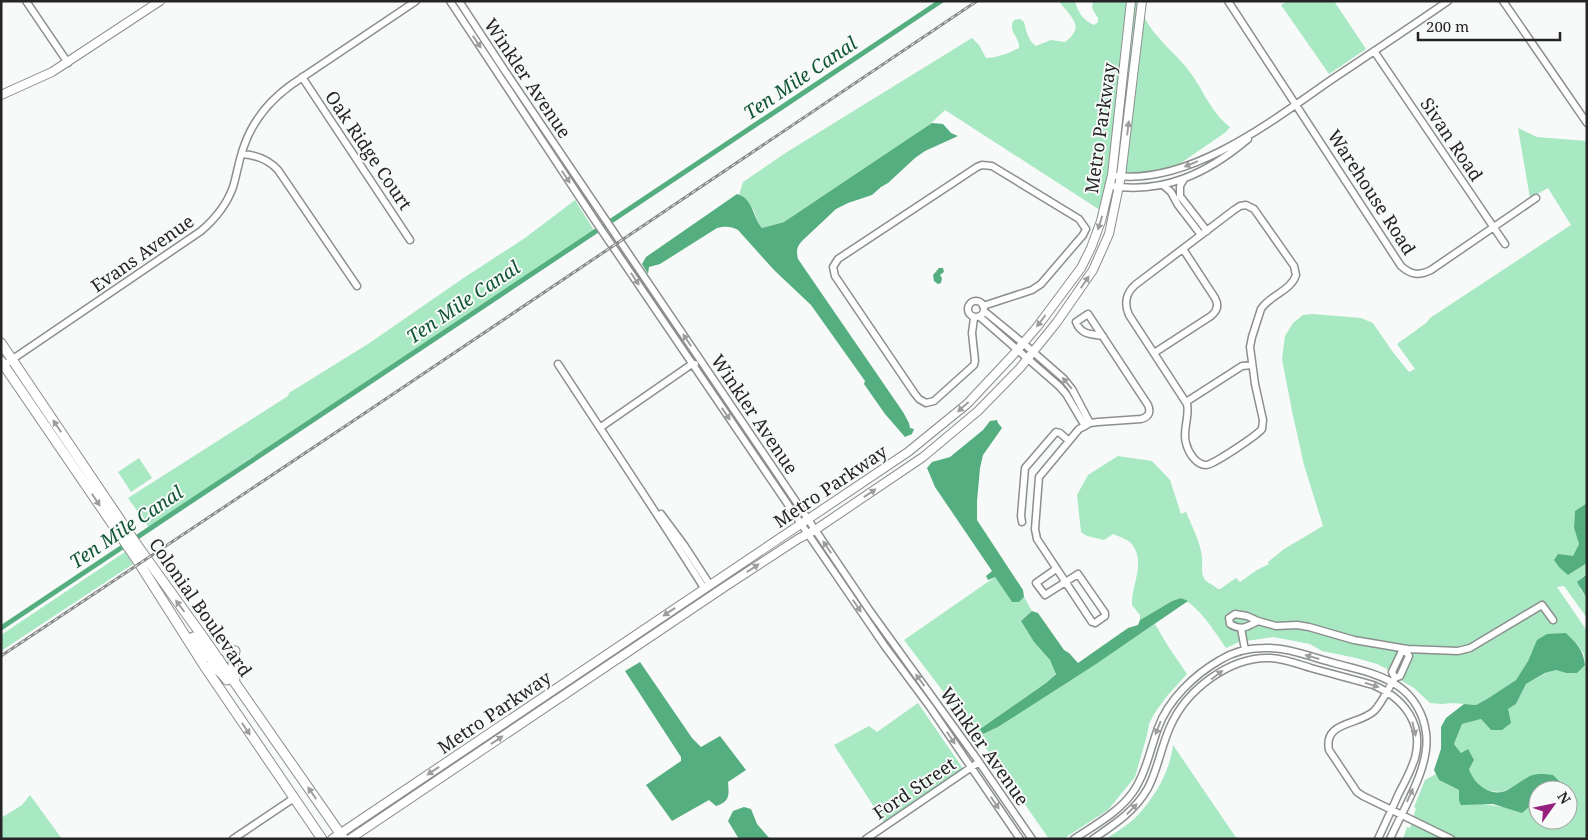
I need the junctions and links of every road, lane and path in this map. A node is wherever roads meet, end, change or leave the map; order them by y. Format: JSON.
{"nodes":[{"id":1,"x":26,"y":1,"type":"edge"},
{"id":2,"x":160,"y":1,"type":"edge"},
{"id":3,"x":416,"y":1,"type":"edge"},
{"id":4,"x":450,"y":1,"type":"edge"},
{"id":5,"x":459,"y":1,"type":"edge"},
{"id":6,"x":1131,"y":1,"type":"edge"},
{"id":7,"x":1142,"y":1,"type":"edge"},
{"id":8,"x":1228,"y":1,"type":"edge"},
{"id":9,"x":1448,"y":1,"type":"edge"},
{"id":10,"x":1503,"y":1,"type":"edge"},
{"id":11,"x":1374,"y":52,"type":"junction"},
{"id":12,"x":68,"y":62,"type":"junction"},
{"id":13,"x":302,"y":77,"type":"junction"},
{"id":14,"x":1,"y":95,"type":"edge"},
{"id":15,"x":1296,"y":104,"type":"junction"},
{"id":16,"x":1587,"y":123,"type":"edge"},
{"id":17,"x":1258,"y":130,"type":"junction"},
{"id":18,"x":1221,"y":150,"type":"junction"},
{"id":19,"x":242,"y":154,"type":"junction"},
{"id":20,"x":1211,"y":165,"type":"junction"},
{"id":21,"x":1112,"y":175,"type":"junction"},
{"id":22,"x":1121,"y":176,"type":"junction"},
{"id":23,"x":1184,"y":179,"type":"junction"},
{"id":24,"x":1163,"y":185,"type":"junction"},
{"id":25,"x":1115,"y":187,"type":"junction"},
{"id":26,"x":1178,"y":198,"type":"junction"},
{"id":27,"x":1536,"y":198,"type":"dead end"},
{"id":28,"x":1493,"y":227,"type":"junction"},
{"id":29,"x":1204,"y":233,"type":"junction"},
{"id":30,"x":410,"y":240,"type":"dead end"},
{"id":31,"x":1505,"y":244,"type":"dead end"},
{"id":32,"x":1182,"y":249,"type":"junction"},
{"id":33,"x":357,"y":286,"type":"dead end"},
{"id":34,"x":649,"y":300,"type":"junction"},
{"id":35,"x":669,"y":313,"type":"junction"},
{"id":36,"x":980,"y":313,"type":"junction"},
{"id":37,"x":1103,"y":336,"type":"dead end"},
{"id":38,"x":1,"y":343,"type":"edge"},
{"id":39,"x":1023,"y":343,"type":"junction"},
{"id":40,"x":1017,"y":350,"type":"junction"},
{"id":41,"x":1154,"y":353,"type":"junction"},
{"id":42,"x":1030,"y":356,"type":"junction"},
{"id":43,"x":13,"y":360,"type":"junction"},
{"id":44,"x":3,"y":363,"type":"edge"},
{"id":45,"x":558,"y":364,"type":"dead end"},
{"id":46,"x":692,"y":364,"type":"junction"},
{"id":47,"x":1252,"y":365,"type":"junction"},
{"id":48,"x":722,"y":391,"type":"junction"},
{"id":49,"x":1186,"y":402,"type":"junction"},
{"id":50,"x":1088,"y":424,"type":"junction"},
{"id":51,"x":601,"y":427,"type":"junction"},
{"id":52,"x":1069,"y":441,"type":"junction"},
{"id":53,"x":80,"y":469,"type":"junction"},
{"id":54,"x":805,"y":521,"type":"junction"},
{"id":55,"x":1022,"y":522,"type":"dead end"},
{"id":56,"x":811,"y":532,"type":"junction"},
{"id":57,"x":125,"y":535,"type":"junction"},
{"id":58,"x":135,"y":550,"type":"junction"},
{"id":59,"x":1056,"y":569,"type":"junction"},
{"id":60,"x":1065,"y":582,"type":"junction"},
{"id":61,"x":707,"y":587,"type":"junction"},
{"id":62,"x":173,"y":617,"type":"junction"},
{"id":63,"x":1552,"y":620,"type":"dead end"},
{"id":64,"x":1258,"y":621,"type":"junction"},
{"id":65,"x":1241,"y":628,"type":"junction"},
{"id":66,"x":1245,"y":650,"type":"junction"},
{"id":67,"x":1407,"y":650,"type":"junction"},
{"id":68,"x":235,"y":651,"type":"dead end"},
{"id":69,"x":1399,"y":657,"type":"junction"},
{"id":70,"x":219,"y":659,"type":"junction"},
{"id":71,"x":1407,"y":660,"type":"junction"},
{"id":72,"x":205,"y":667,"type":"junction"},
{"id":73,"x":1393,"y":680,"type":"junction"},
{"id":74,"x":236,"y":685,"type":"junction"},
{"id":75,"x":1387,"y":691,"type":"junction"},
{"id":76,"x":272,"y":737,"type":"junction"},
{"id":77,"x":980,"y":762,"type":"junction"},
{"id":78,"x":971,"y":768,"type":"junction"},
{"id":79,"x":294,"y":798,"type":"junction"},
{"id":80,"x":1392,"y":810,"type":"junction"},
{"id":81,"x":1402,"y":814,"type":"junction"},
{"id":82,"x":339,"y":837,"type":"edge"},
{"id":83,"x":234,"y":839,"type":"edge"},
{"id":84,"x":322,"y":839,"type":"edge"},
{"id":85,"x":350,"y":839,"type":"edge"},
{"id":86,"x":866,"y":839,"type":"edge"},
{"id":87,"x":1020,"y":839,"type":"edge"},
{"id":88,"x":1032,"y":839,"type":"edge"},
{"id":89,"x":1074,"y":839,"type":"edge"},
{"id":90,"x":1093,"y":839,"type":"edge"},
{"id":91,"x":1378,"y":839,"type":"edge"},
{"id":92,"x":1390,"y":839,"type":"edge"},
{"id":93,"x":1451,"y":839,"type":"edge"}],
"edges":[{"from":1,"to":12,"type":"street"},
{"from":2,"to":12,"type":"main road"},
{"from":3,"to":13,"type":"street","name":"Evans Avenue"},
{"from":4,"to":34,"type":"street","name":"Winkler Avenue","one_way":true},
{"from":5,"to":35,"type":"street","name":"Winkler Avenue"},
{"from":6,"to":21,"type":"main road","name":"Metro Parkway"},
{"from":22,"to":7,"type":"main road","name":"Metro Parkway","one_way":true},
{"from":8,"to":15,"type":"street","name":"Warehouse Road"},
{"from":9,"to":11,"type":"street"},
{"from":10,"to":16,"type":"street"},
{"from":11,"to":15,"type":"street"},
{"from":11,"to":28,"type":"street","name":"Sivan Road"},
{"from":12,"to":14,"type":"main road"},
{"from":13,"to":19,"type":"street","name":"Evans Avenue"},
{"from":13,"to":30,"type":"street","name":"Oak Ridge Court"},
{"from":15,"to":17,"type":"street"},
{"from":15,"to":28,"type":"street","name":"Warehouse Road"},
{"from":17,"to":18,"type":"street"},
{"from":17,"to":20,"type":"street"},
{"from":18,"to":20,"type":"street"},
{"from":18,"to":22,"type":"street","one_way":true},
{"from":19,"to":33,"type":"street"},
{"from":19,"to":43,"type":"street","name":"Evans Avenue"},
{"from":20,"to":23,"type":"street"},
{"from":21,"to":22,"type":"street"},
{"from":21,"to":25,"type":"main road","name":"Metro Parkway"},
{"from":22,"to":25,"type":"main road","name":"Metro Parkway"},
{"from":23,"to":24,"type":"street"},
{"from":23,"to":26,"type":"street"},
{"from":24,"to":25,"type":"street"},
{"from":24,"to":26,"type":"street"},
{"from":25,"to":39,"type":"main road","name":"Metro Parkway","one_way":true},
{"from":42,"to":25,"type":"main road","name":"Metro Parkway","one_way":true},
{"from":26,"to":29,"type":"street"},
{"from":27,"to":28,"type":"street","name":"Warehouse Road"},
{"from":28,"to":31,"type":"street","name":"Sivan Road"},
{"from":29,"to":32,"type":"street"},
{"from":29,"to":47,"type":"street"},
{"from":32,"to":41,"type":"street"},
{"from":32,"to":41,"type":"street"},
{"from":34,"to":35,"type":"street"},
{"from":34,"to":46,"type":"street","name":"Winkler Avenue"},
{"from":48,"to":35,"type":"street","name":"Winkler Avenue","one_way":true},
{"from":36,"to":36,"type":"street"},
{"from":36,"to":39,"type":"street"},
{"from":36,"to":40,"type":"street"},
{"from":37,"to":50,"type":"street"},
{"from":38,"to":43,"type":"highway","name":"Colonial Boulevard"},
{"from":39,"to":40,"type":"main road","name":"Metro Parkway"},
{"from":39,"to":42,"type":"street"},
{"from":40,"to":42,"type":"street"},
{"from":40,"to":54,"type":"main road","name":"Metro Parkway","one_way":true},
{"from":41,"to":49,"type":"street"},
{"from":42,"to":50,"type":"street"},
{"from":56,"to":42,"type":"main road","name":"Metro Parkway","one_way":true},
{"from":43,"to":44,"type":"street","name":"Evans Avenue"},
{"from":53,"to":43,"type":"highway","name":"Colonial Boulevard","one_way":true},
{"from":44,"to":53,"type":"highway"},
{"from":45,"to":51,"type":"street"},
{"from":46,"to":48,"type":"street"},
{"from":46,"to":51,"type":"street"},
{"from":46,"to":54,"type":"street","name":"Winkler Avenue","one_way":true},
{"from":47,"to":49,"type":"street"},
{"from":47,"to":49,"type":"street"},
{"from":48,"to":54,"type":"street","name":"Winkler Avenue"},
{"from":50,"to":52,"type":"street"},
{"from":51,"to":61,"type":"street"},
{"from":52,"to":55,"type":"street"},
{"from":52,"to":59,"type":"street"},
{"from":53,"to":57,"type":"highway","name":"Colonial Boulevard","one_way":true},
{"from":53,"to":57,"type":"highway","name":"Colonial Boulevard"},
{"from":54,"to":56,"type":"street","name":"Winkler Avenue"},
{"from":54,"to":61,"type":"main road","name":"Metro Parkway"},
{"from":77,"to":56,"type":"street","name":"Winkler Avenue","one_way":true},
{"from":56,"to":78,"type":"street","name":"Winkler Avenue","one_way":true},
{"from":85,"to":56,"type":"main road","name":"Metro Parkway","one_way":true},
{"from":57,"to":58,"type":"highway","name":"Colonial Boulevard"},
{"from":58,"to":62,"type":"highway","name":"Colonial Boulevard"},
{"from":70,"to":58,"type":"highway","name":"Colonial Boulevard","one_way":true},
{"from":59,"to":60,"type":"street"},
{"from":59,"to":60,"type":"street"},
{"from":60,"to":60,"type":"street"},
{"from":61,"to":82,"type":"main road","name":"Metro Parkway","one_way":true},
{"from":62,"to":70,"type":"highway"},
{"from":62,"to":72,"type":"highway","name":"Colonial Boulevard"},
{"from":63,"to":67,"type":"street"},
{"from":64,"to":65,"type":"street"},
{"from":64,"to":65,"type":"street"},
{"from":64,"to":67,"type":"street"},
{"from":65,"to":66,"type":"street"},
{"from":73,"to":66,"type":"street","one_way":true},
{"from":66,"to":89,"type":"street","one_way":true},
{"from":67,"to":69,"type":"street"},
{"from":67,"to":71,"type":"street"},
{"from":68,"to":74,"type":"highway"},
{"from":69,"to":71,"type":"street"},
{"from":69,"to":73,"type":"street"},
{"from":70,"to":74,"type":"highway","name":"Colonial Boulevard"},
{"from":71,"to":73,"type":"street"},
{"from":72,"to":76,"type":"highway"},
{"from":72,"to":79,"type":"highway","name":"Colonial Boulevard","one_way":true},
{"from":73,"to":75,"type":"street"},
{"from":81,"to":73,"type":"street","one_way":true},
{"from":74,"to":76,"type":"highway","name":"Colonial Boulevard"},
{"from":75,"to":80,"type":"street","one_way":true},
{"from":75,"to":80,"type":"street"},
{"from":90,"to":75,"type":"street","one_way":true},
{"from":82,"to":76,"type":"highway","name":"Colonial Boulevard","one_way":true},
{"from":77,"to":78,"type":"street","name":"Ford Street"},
{"from":77,"to":88,"type":"street","name":"Winkler Avenue"},
{"from":78,"to":86,"type":"street","name":"Ford Street"},
{"from":78,"to":87,"type":"street","name":"Winkler Avenue","one_way":true},
{"from":79,"to":83,"type":"street"},
{"from":79,"to":84,"type":"highway","name":"Colonial Boulevard"},
{"from":80,"to":81,"type":"street"},
{"from":80,"to":91,"type":"street"},
{"from":81,"to":92,"type":"street"},
{"from":81,"to":93,"type":"street"}]}
